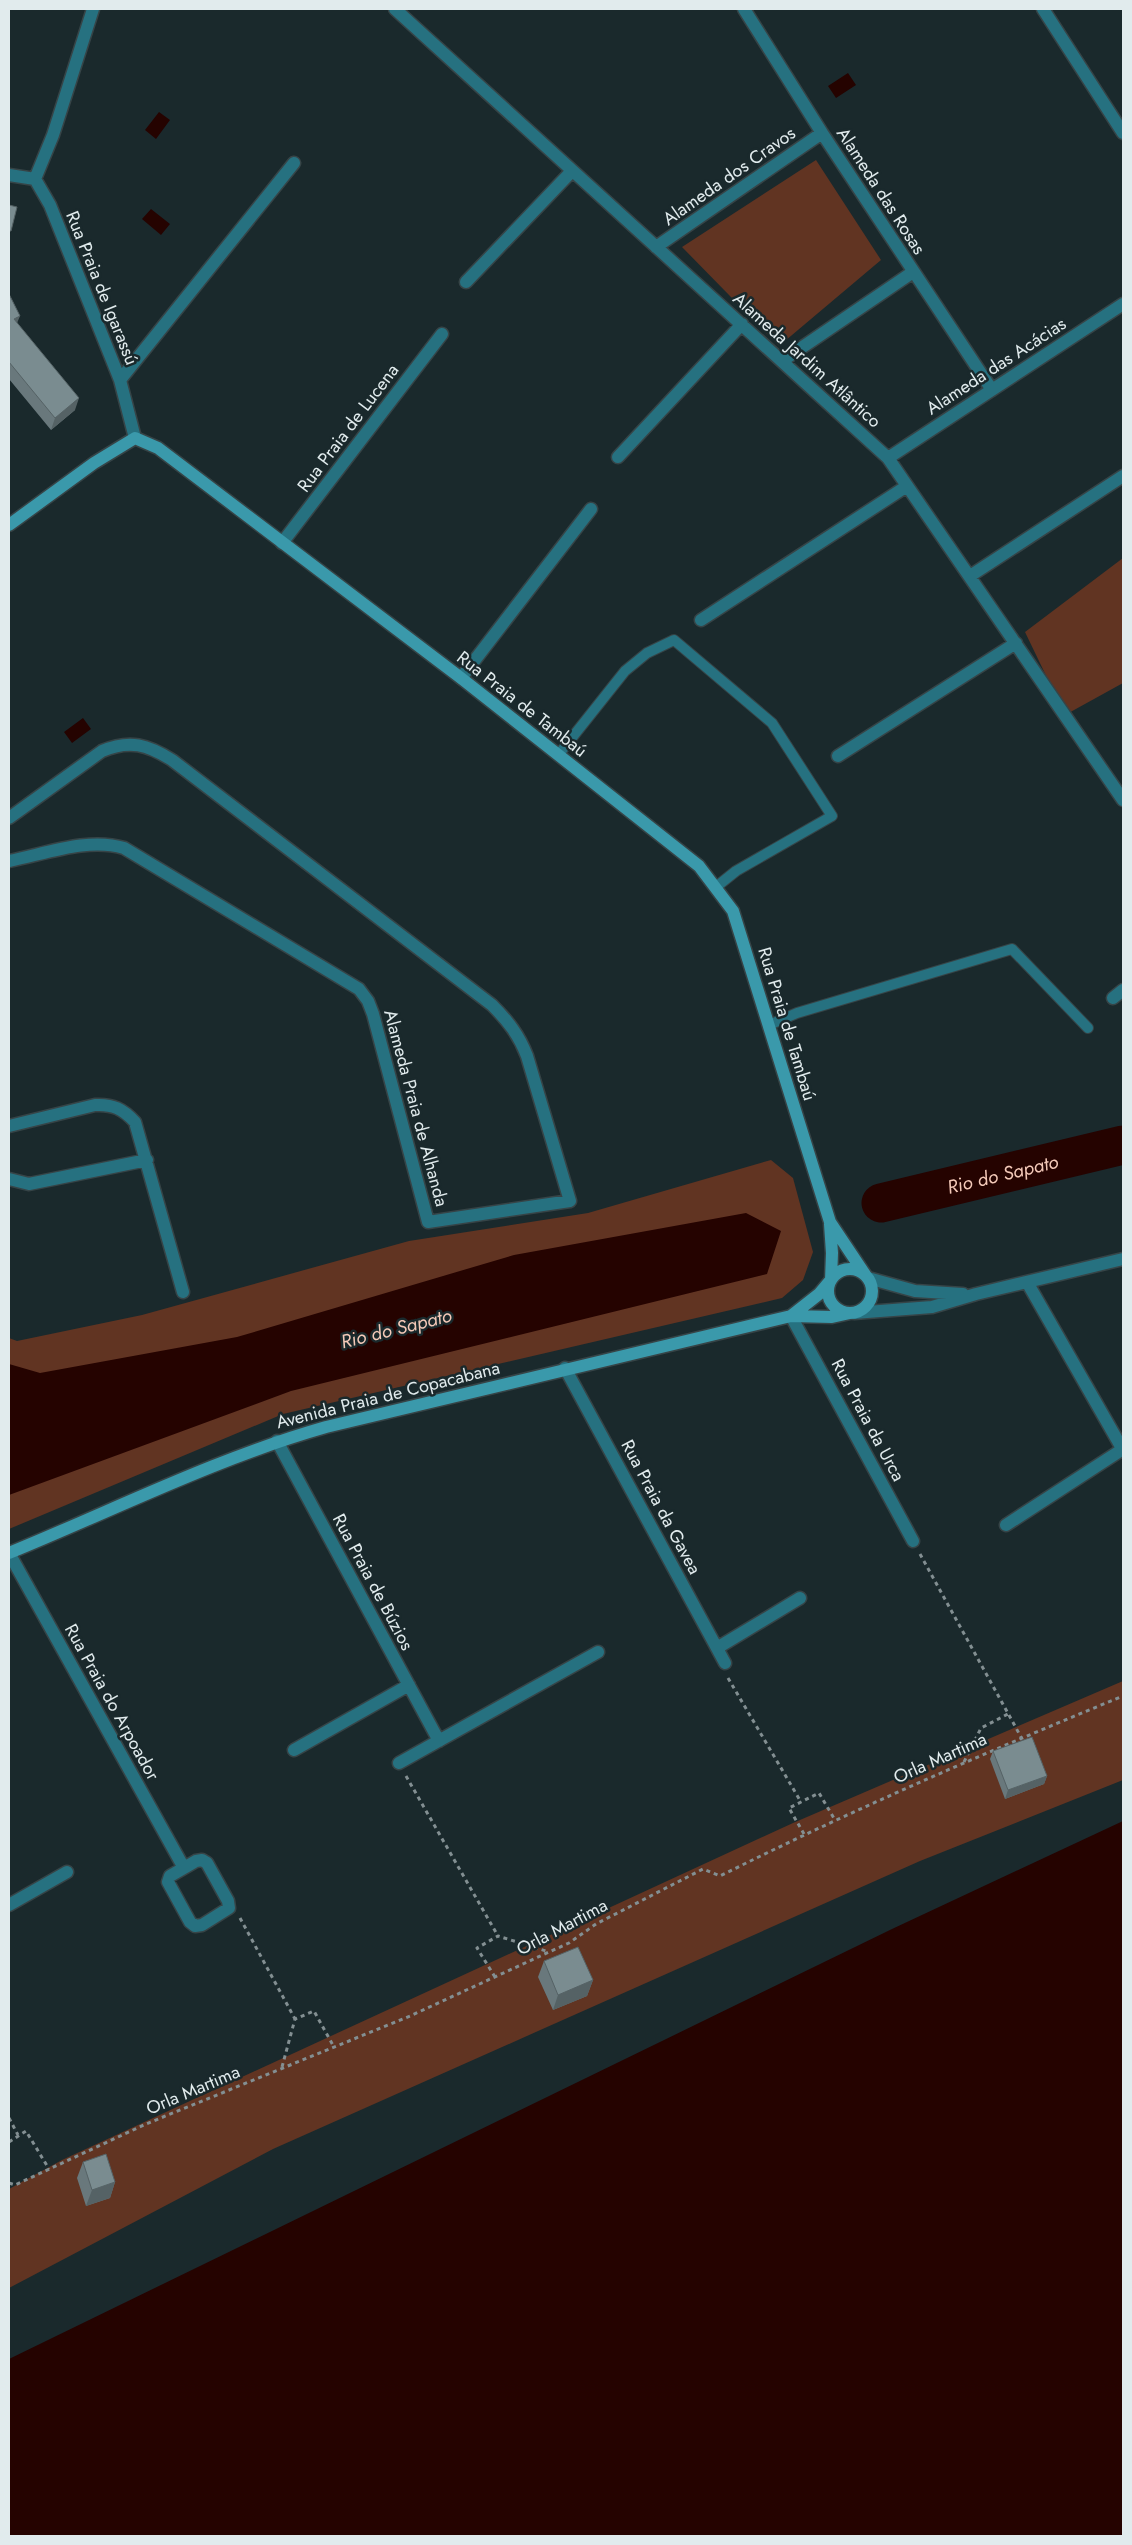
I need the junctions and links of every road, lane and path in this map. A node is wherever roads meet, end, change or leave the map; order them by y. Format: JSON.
{"nodes":[{"id":1,"x":93,"y":9,"type":"edge"},
{"id":2,"x":395,"y":9,"type":"edge"},
{"id":3,"x":744,"y":9,"type":"edge"},
{"id":4,"x":1043,"y":9,"type":"edge"},
{"id":5,"x":822,"y":133,"type":"junction"},
{"id":6,"x":1123,"y":133,"type":"edge"},
{"id":7,"x":294,"y":162,"type":"dead end"},
{"id":8,"x":572,"y":171,"type":"junction"},
{"id":9,"x":9,"y":175,"type":"edge"},
{"id":10,"x":35,"y":179,"type":"junction"},
{"id":11,"x":656,"y":248,"type":"junction"},
{"id":12,"x":913,"y":272,"type":"junction"},
{"id":13,"x":466,"y":282,"type":"dead end"},
{"id":14,"x":1123,"y":304,"type":"edge"},
{"id":15,"x":742,"y":324,"type":"junction"},
{"id":16,"x":442,"y":334,"type":"dead end"},
{"id":17,"x":782,"y":361,"type":"junction"},
{"id":18,"x":120,"y":380,"type":"junction"},
{"id":19,"x":992,"y":390,"type":"junction"},
{"id":20,"x":135,"y":438,"type":"junction"},
{"id":21,"x":618,"y":457,"type":"dead end"},
{"id":22,"x":888,"y":458,"type":"junction"},
{"id":23,"x":1123,"y":476,"type":"edge"},
{"id":24,"x":907,"y":486,"type":"junction"},
{"id":25,"x":591,"y":509,"type":"dead end"},
{"id":26,"x":9,"y":525,"type":"edge"},
{"id":27,"x":282,"y":543,"type":"junction"},
{"id":28,"x":970,"y":576,"type":"junction"},
{"id":29,"x":701,"y":620,"type":"dead end"},
{"id":30,"x":1016,"y":643,"type":"junction"},
{"id":31,"x":461,"y":678,"type":"junction"},
{"id":32,"x":559,"y":754,"type":"junction"},
{"id":33,"x":838,"y":756,"type":"dead end"},
{"id":34,"x":1119,"y":783,"type":"edge"},
{"id":35,"x":1123,"y":800,"type":"edge"},
{"id":36,"x":9,"y":818,"type":"edge"},
{"id":37,"x":9,"y":861,"type":"edge"},
{"id":38,"x":716,"y":886,"type":"junction"},
{"id":39,"x":769,"y":1025,"type":"junction"},
{"id":40,"x":1088,"y":1028,"type":"dead end"},
{"id":41,"x":9,"y":1126,"type":"edge"},
{"id":42,"x":147,"y":1160,"type":"junction"},
{"id":43,"x":9,"y":1179,"type":"edge"},
{"id":44,"x":830,"y":1222,"type":"junction"},
{"id":45,"x":1123,"y":1259,"type":"edge"},
{"id":46,"x":867,"y":1277,"type":"junction"},
{"id":47,"x":830,"y":1281,"type":"junction"},
{"id":48,"x":1027,"y":1282,"type":"junction"},
{"id":49,"x":183,"y":1292,"type":"dead end"},
{"id":50,"x":976,"y":1294,"type":"junction"},
{"id":51,"x":852,"y":1313,"type":"junction"},
{"id":52,"x":792,"y":1316,"type":"junction"},
{"id":53,"x":565,"y":1368,"type":"junction"},
{"id":54,"x":277,"y":1441,"type":"junction"},
{"id":55,"x":1123,"y":1449,"type":"edge"},
{"id":56,"x":1006,"y":1525,"type":"dead end"},
{"id":57,"x":913,"y":1541,"type":"joint"},
{"id":58,"x":9,"y":1553,"type":"edge"},
{"id":59,"x":800,"y":1598,"type":"dead end"},
{"id":60,"x":717,"y":1648,"type":"junction"},
{"id":61,"x":598,"y":1652,"type":"dead end"},
{"id":62,"x":725,"y":1663,"type":"joint"},
{"id":63,"x":409,"y":1685,"type":"junction"},
{"id":64,"x":1123,"y":1696,"type":"edge"},
{"id":65,"x":1008,"y":1714,"type":"junction"},
{"id":66,"x":1022,"y":1738,"type":"junction"},
{"id":67,"x":439,"y":1741,"type":"junction"},
{"id":68,"x":294,"y":1750,"type":"dead end"},
{"id":69,"x":964,"y":1762,"type":"junction"},
{"id":70,"x":399,"y":1763,"type":"joint"},
{"id":71,"x":802,"y":1802,"type":"junction"},
{"id":72,"x":836,"y":1820,"type":"junction"},
{"id":73,"x":804,"y":1834,"type":"junction"},
{"id":74,"x":184,"y":1868,"type":"junction"},
{"id":75,"x":67,"y":1872,"type":"dead end"},
{"id":76,"x":9,"y":1905,"type":"edge"},
{"id":77,"x":229,"y":1908,"type":"junction"},
{"id":78,"x":498,"y":1936,"type":"junction"},
{"id":79,"x":549,"y":1952,"type":"junction"},
{"id":80,"x":495,"y":1977,"type":"junction"},
{"id":81,"x":295,"y":2020,"type":"junction"},
{"id":82,"x":334,"y":2048,"type":"junction"},
{"id":83,"x":282,"y":2067,"type":"junction"},
{"id":84,"x":9,"y":2118,"type":"edge"},
{"id":85,"x":18,"y":2135,"type":"junction"},
{"id":86,"x":9,"y":2142,"type":"edge"},
{"id":87,"x":49,"y":2169,"type":"junction"},
{"id":88,"x":9,"y":2183,"type":"edge"}],
"edges":[{"from":1,"to":10,"type":"street"},
{"from":2,"to":8,"type":"street","name":"Alameda Jardim Atlântico"},
{"from":3,"to":5,"type":"street","name":"Alameda das Rosas"},
{"from":4,"to":6,"type":"street"},
{"from":5,"to":11,"type":"street","name":"Alameda dos Cravos"},
{"from":5,"to":12,"type":"street","name":"Alameda das Rosas"},
{"from":7,"to":18,"type":"street"},
{"from":8,"to":11,"type":"street","name":"Alameda Jardim Atlântico"},
{"from":8,"to":13,"type":"street"},
{"from":9,"to":10,"type":"street"},
{"from":10,"to":18,"type":"street","name":"Rua Praia de Igarassú"},
{"from":11,"to":15,"type":"street","name":"Alameda Jardim Atlântico"},
{"from":12,"to":17,"type":"street"},
{"from":12,"to":19,"type":"street","name":"Alameda das Rosas"},
{"from":14,"to":19,"type":"street","name":"Alameda das Acácias"},
{"from":15,"to":17,"type":"street","name":"Alameda Jardim Atlântico"},
{"from":15,"to":21,"type":"street"},
{"from":16,"to":27,"type":"street","name":"Rua Praia de Lucena"},
{"from":17,"to":22,"type":"street","name":"Alameda Jardim Atlântico"},
{"from":18,"to":20,"type":"street","name":"Rua Praia de Igarassú"},
{"from":19,"to":22,"type":"street","name":"Alameda das Acácias"},
{"from":20,"to":26,"type":"street"},
{"from":20,"to":27,"type":"street","name":"Rua Praia de Tambaú"},
{"from":22,"to":24,"type":"street","name":"Alameda Jardim Atlântico"},
{"from":23,"to":28,"type":"street"},
{"from":24,"to":28,"type":"street","name":"Alameda Jardim Atlântico"},
{"from":24,"to":29,"type":"street"},
{"from":25,"to":31,"type":"street"},
{"from":27,"to":31,"type":"street","name":"Rua Praia de Tambaú"},
{"from":28,"to":30,"type":"street","name":"Alameda Jardim Atlântico"},
{"from":30,"to":33,"type":"street"},
{"from":30,"to":34,"type":"street","name":"Alameda Jardim Atlântico"},
{"from":31,"to":32,"type":"street","name":"Rua Praia de Tambaú"},
{"from":32,"to":38,"type":"street","name":"Rua Praia de Tambaú"},
{"from":32,"to":38,"type":"lane"},
{"from":34,"to":35,"type":"street","name":"Alameda Jardim Atlântico"},
{"from":36,"to":37,"type":"street","name":"Alameda Praia de Alhanda"},
{"from":38,"to":39,"type":"street","name":"Rua Praia de Tambaú"},
{"from":39,"to":40,"type":"lane"},
{"from":39,"to":44,"type":"street","name":"Rua Praia de Tambaú"},
{"from":41,"to":42,"type":"street"},
{"from":42,"to":43,"type":"street"},
{"from":42,"to":49,"type":"street"},
{"from":44,"to":46,"type":"street","name":"Rua Praia de Tambaú"},
{"from":44,"to":47,"type":"street","name":"Rua Praia de Tambaú"},
{"from":45,"to":48,"type":"street","name":"Avenida Praia de Copacabana"},
{"from":46,"to":47,"type":"street"},
{"from":46,"to":50,"type":"street","name":"Avenida Praia de Copacabana"},
{"from":46,"to":51,"type":"street"},
{"from":47,"to":51,"type":"street"},
{"from":47,"to":52,"type":"street","name":"Avenida Praia de Copacabana"},
{"from":48,"to":50,"type":"street","name":"Avenida Praia de Copacabana"},
{"from":48,"to":55,"type":"street"},
{"from":50,"to":51,"type":"street","name":"Avenida Praia de Copacabana"},
{"from":51,"to":52,"type":"street","name":"Avenida Praia de Copacabana"},
{"from":52,"to":53,"type":"street","name":"Avenida Praia de Copacabana"},
{"from":52,"to":57,"type":"street","name":"Rua Praia da Urca"},
{"from":53,"to":54,"type":"street","name":"Avenida Praia de Copacabana"},
{"from":53,"to":60,"type":"street","name":"Rua Praia da Gavea"},
{"from":54,"to":58,"type":"street","name":"Avenida Praia de Copacabana"},
{"from":54,"to":63,"type":"street","name":"Rua Praia de Búzios"},
{"from":55,"to":56,"type":"street"},
{"from":57,"to":65,"type":"path"},
{"from":58,"to":74,"type":"street","name":"Rua Praia do Arpoador"},
{"from":59,"to":60,"type":"street"},
{"from":60,"to":62,"type":"street","name":"Rua Praia da Gavea"},
{"from":61,"to":67,"type":"street"},
{"from":62,"to":71,"type":"path"},
{"from":63,"to":67,"type":"street","name":"Rua Praia de Búzios"},
{"from":63,"to":68,"type":"street"},
{"from":64,"to":66,"type":"path","name":"Orla Martima"},
{"from":65,"to":66,"type":"path"},
{"from":65,"to":69,"type":"path"},
{"from":66,"to":69,"type":"path","name":"Orla Martima"},
{"from":67,"to":70,"type":"street"},
{"from":69,"to":72,"type":"path","name":"Orla Martima"},
{"from":70,"to":78,"type":"path"},
{"from":71,"to":72,"type":"path"},
{"from":71,"to":73,"type":"path"},
{"from":72,"to":73,"type":"path","name":"Orla Martima"},
{"from":73,"to":79,"type":"path","name":"Orla Martima"},
{"from":74,"to":77,"type":"street"},
{"from":74,"to":77,"type":"street"},
{"from":75,"to":76,"type":"street"},
{"from":77,"to":81,"type":"path"},
{"from":78,"to":79,"type":"path"},
{"from":78,"to":80,"type":"path"},
{"from":79,"to":80,"type":"path","name":"Orla Martima"},
{"from":80,"to":82,"type":"path","name":"Orla Martima"},
{"from":81,"to":82,"type":"path"},
{"from":81,"to":83,"type":"path"},
{"from":82,"to":83,"type":"path","name":"Orla Martima"},
{"from":83,"to":87,"type":"path","name":"Orla Martima"},
{"from":84,"to":85,"type":"path"},
{"from":85,"to":86,"type":"path"},
{"from":85,"to":87,"type":"path"},
{"from":87,"to":88,"type":"path","name":"Orla Martima"}]}
